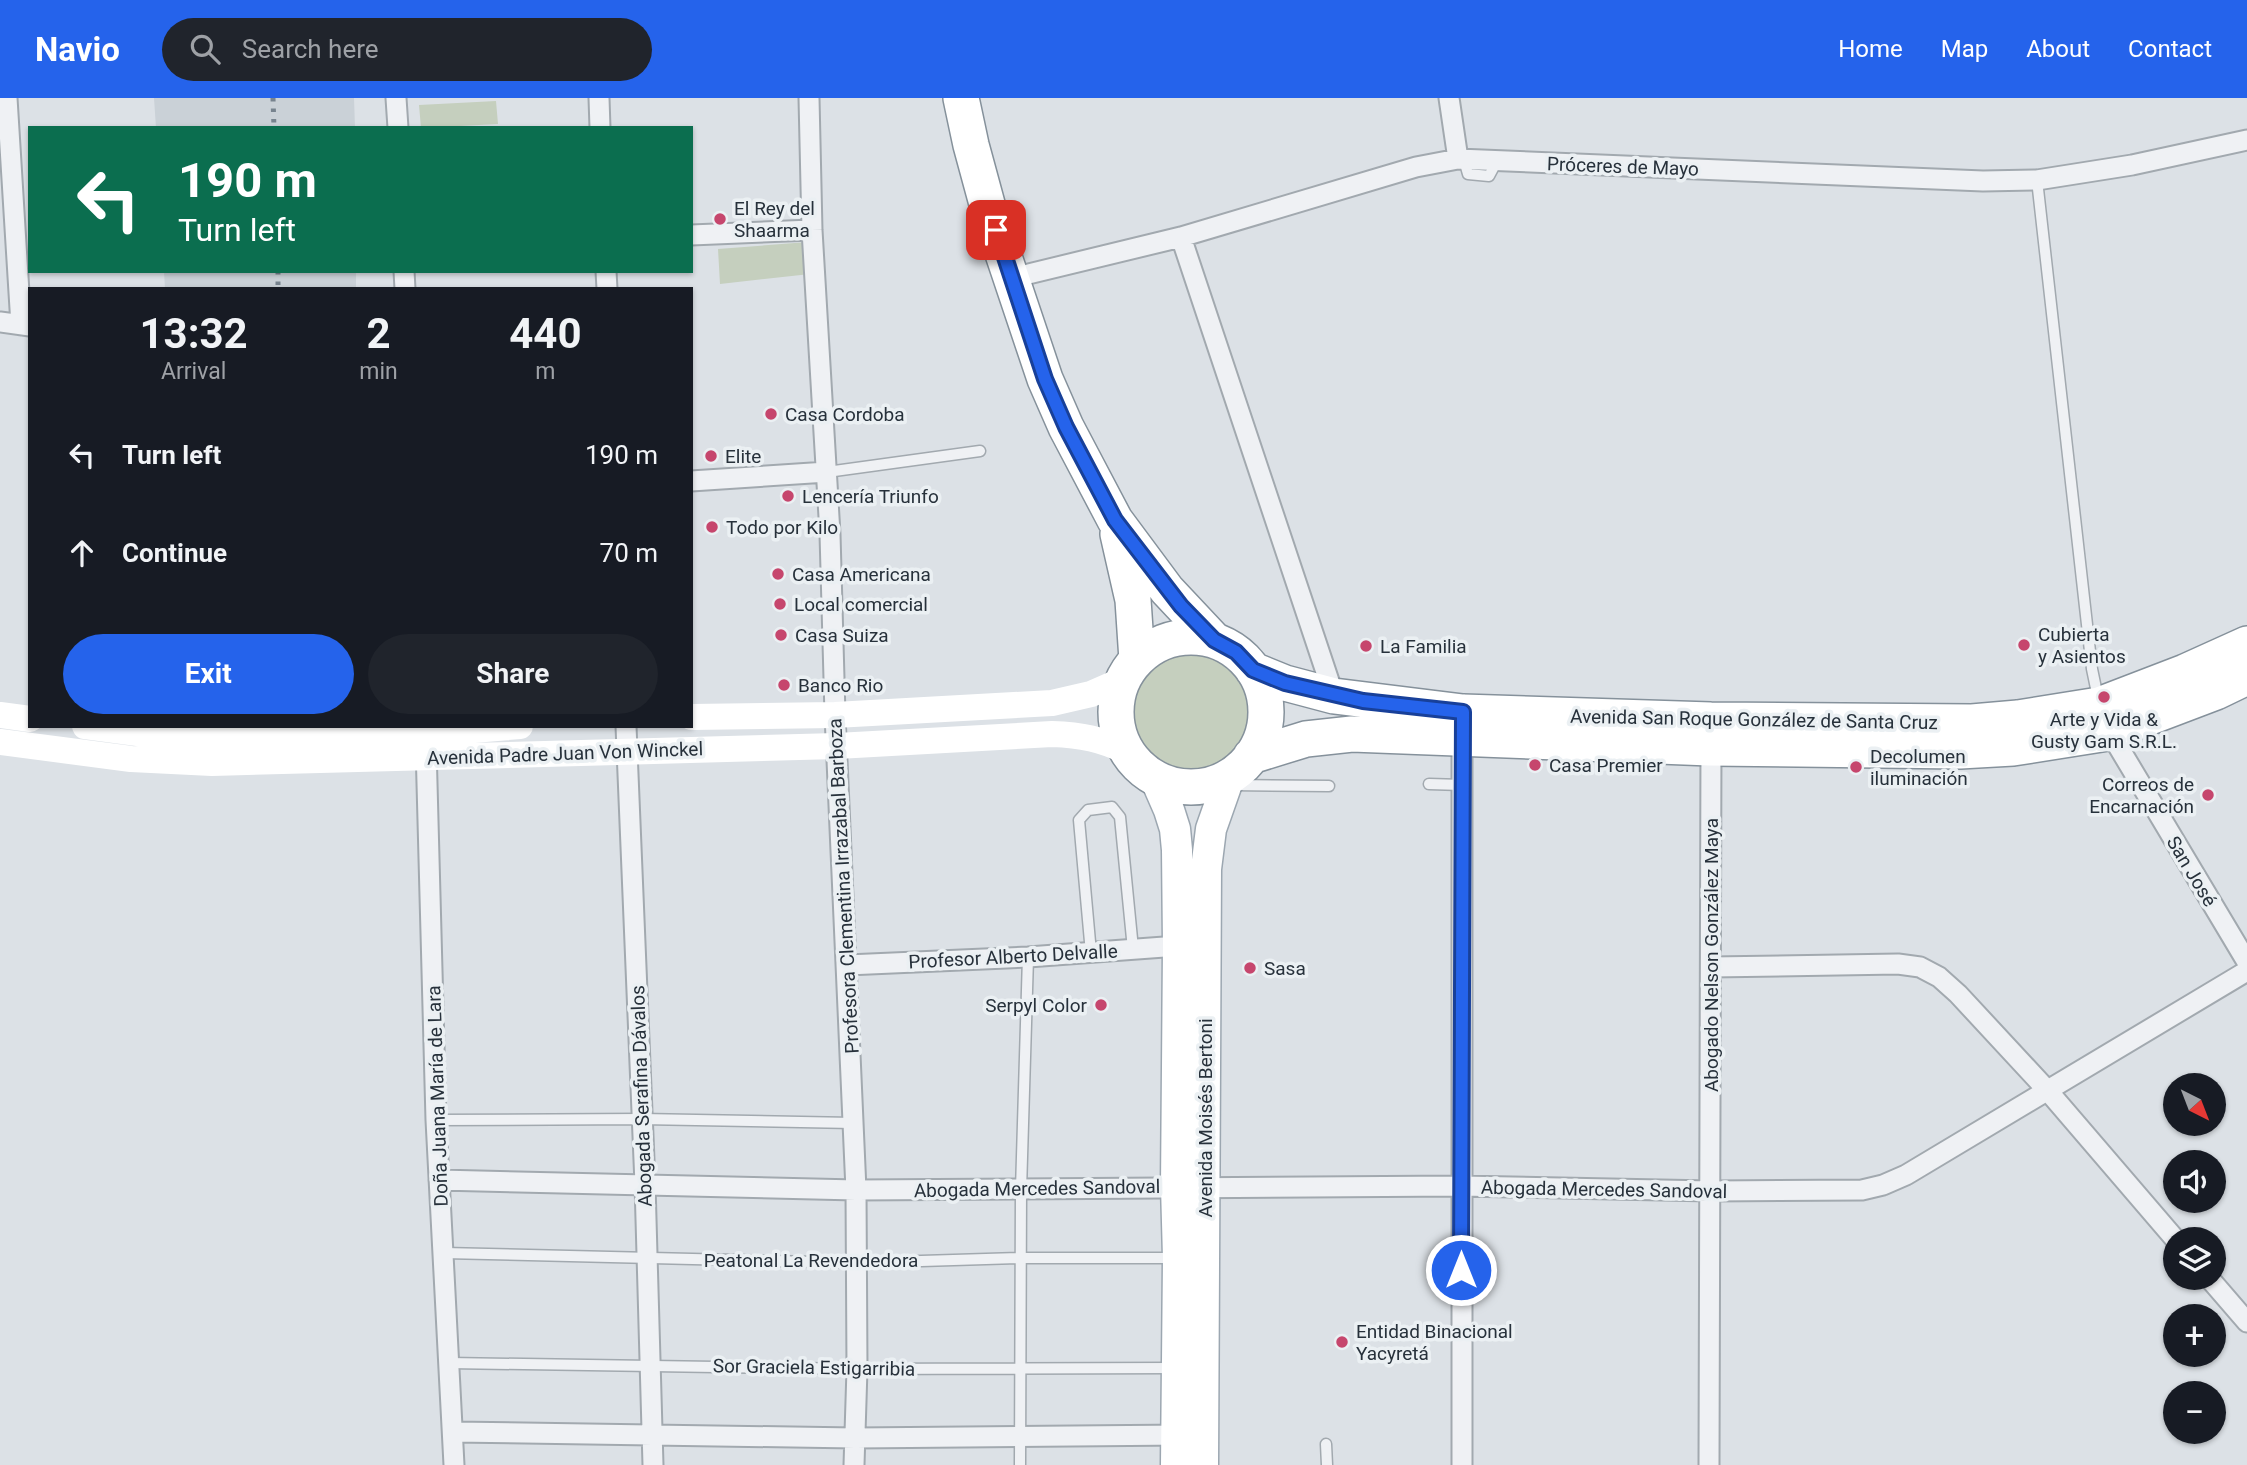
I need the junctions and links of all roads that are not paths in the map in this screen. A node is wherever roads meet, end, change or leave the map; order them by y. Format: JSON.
{"nodes":[{"id":1,"x":7,"y":98,"type":"edge"},
{"id":2,"x":396,"y":98,"type":"edge"},
{"id":3,"x":599,"y":98,"type":"edge"},
{"id":4,"x":809,"y":98,"type":"edge"},
{"id":5,"x":961,"y":98,"type":"edge"},
{"id":6,"x":1449,"y":98,"type":"edge"},
{"id":7,"x":397,"y":126,"type":"edge"},
{"id":8,"x":600,"y":126,"type":"edge"},
{"id":9,"x":2247,"y":140,"type":"edge"},
{"id":10,"x":1461,"y":160,"type":"junction"},
{"id":11,"x":2037,"y":180,"type":"junction"},
{"id":12,"x":813,"y":230,"type":"junction"},
{"id":13,"x":693,"y":235,"type":"edge"},
{"id":14,"x":1181,"y":237,"type":"junction"},
{"id":15,"x":1012,"y":278,"type":"junction"},
{"id":16,"x":0,"y":322,"type":"edge"},
{"id":17,"x":25,"y":326,"type":"edge"},
{"id":18,"x":980,"y":451,"type":"dead end"},
{"id":19,"x":827,"y":472,"type":"junction"},
{"id":20,"x":693,"y":481,"type":"edge"},
{"id":21,"x":1115,"y":520,"type":"junction"},
{"id":22,"x":1214,"y":640,"type":"junction"},
{"id":23,"x":2247,"y":643,"type":"edge"},
{"id":24,"x":1130,"y":670,"type":"junction"},
{"id":25,"x":1253,"y":670,"type":"junction"},
{"id":26,"x":2247,"y":677,"type":"edge"},
{"id":27,"x":1334,"y":696,"type":"junction"},
{"id":28,"x":0,"y":715,"type":"edge"},
{"id":29,"x":835,"y":715,"type":"junction"},
{"id":30,"x":693,"y":717,"type":"edge"},
{"id":31,"x":28,"y":719,"type":"edge"},
{"id":32,"x":2104,"y":719,"type":"junction"},
{"id":33,"x":1462,"y":726,"type":"junction"},
{"id":34,"x":100,"y":728,"type":"edge"},
{"id":35,"x":505,"y":728,"type":"edge"},
{"id":36,"x":382,"y":730,"type":"edge"},
{"id":37,"x":1711,"y":734,"type":"junction"},
{"id":38,"x":626,"y":738,"type":"edge"},
{"id":39,"x":425,"y":739,"type":"edge"},
{"id":40,"x":0,"y":741,"type":"edge"},
{"id":41,"x":837,"y":746,"type":"junction"},
{"id":42,"x":1128,"y":752,"type":"junction"},
{"id":43,"x":1236,"y":772,"type":"junction"},
{"id":44,"x":1155,"y":778,"type":"junction"},
{"id":45,"x":1429,"y":784,"type":"dead end"},
{"id":46,"x":1462,"y":785,"type":"junction"},
{"id":47,"x":1329,"y":786,"type":"dead end"},
{"id":48,"x":1178,"y":946,"type":"junction"},
{"id":49,"x":1133,"y":949,"type":"junction"},
{"id":50,"x":1091,"y":953,"type":"junction"},
{"id":51,"x":1028,"y":957,"type":"junction"},
{"id":52,"x":2247,"y":962,"type":"edge"},
{"id":53,"x":847,"y":965,"type":"junction"},
{"id":54,"x":1711,"y":967,"type":"junction"},
{"id":55,"x":2247,"y":971,"type":"edge"},
{"id":56,"x":2048,"y":1091,"type":"junction"},
{"id":57,"x":642,"y":1119,"type":"junction"},
{"id":58,"x":436,"y":1120,"type":"junction"},
{"id":59,"x":853,"y":1123,"type":"junction"},
{"id":60,"x":439,"y":1180,"type":"junction"},
{"id":61,"x":645,"y":1184,"type":"junction"},
{"id":62,"x":1460,"y":1186,"type":"junction"},
{"id":63,"x":1190,"y":1187,"type":"junction"},
{"id":64,"x":856,"y":1190,"type":"junction"},
{"id":65,"x":1021,"y":1190,"type":"junction"},
{"id":66,"x":1711,"y":1191,"type":"junction"},
{"id":67,"x":2165,"y":1227,"type":"edge"},
{"id":68,"x":444,"y":1253,"type":"junction"},
{"id":69,"x":1021,"y":1258,"type":"junction"},
{"id":70,"x":1178,"y":1258,"type":"junction"},
{"id":71,"x":646,"y":1259,"type":"junction"},
{"id":72,"x":857,"y":1263,"type":"junction"},
{"id":73,"x":2219,"y":1290,"type":"edge"},
{"id":74,"x":2247,"y":1322,"type":"edge"},
{"id":75,"x":449,"y":1363,"type":"junction"},
{"id":76,"x":649,"y":1365,"type":"junction"},
{"id":77,"x":1020,"y":1367,"type":"junction"},
{"id":78,"x":1178,"y":1368,"type":"junction"},
{"id":79,"x":857,"y":1369,"type":"junction"},
{"id":80,"x":453,"y":1432,"type":"junction"},
{"id":81,"x":652,"y":1435,"type":"junction"},
{"id":82,"x":1021,"y":1436,"type":"junction"},
{"id":83,"x":855,"y":1438,"type":"junction"},
{"id":84,"x":1326,"y":1444,"type":"dead end"},
{"id":85,"x":1186,"y":1445,"type":"edge"},
{"id":86,"x":454,"y":1465,"type":"edge"},
{"id":87,"x":653,"y":1465,"type":"edge"},
{"id":88,"x":854,"y":1465,"type":"edge"},
{"id":89,"x":1020,"y":1465,"type":"edge"},
{"id":90,"x":1203,"y":1465,"type":"edge"},
{"id":91,"x":1327,"y":1465,"type":"edge"},
{"id":92,"x":1462,"y":1465,"type":"edge"},
{"id":93,"x":1709,"y":1465,"type":"edge"}],
"edges":[{"from":1,"to":17,"type":"street"},
{"from":2,"to":7,"type":"street"},
{"from":3,"to":8,"type":"street"},
{"from":4,"to":12,"type":"street","name":"Profesora Clementina Irrazabal Barboza"},
{"from":5,"to":15,"type":"highway"},
{"from":6,"to":10,"type":"street"},
{"from":9,"to":11,"type":"street","name":"Próceres de Mayo"},
{"from":10,"to":11,"type":"street","name":"Próceres de Mayo"},
{"from":10,"to":14,"type":"street","name":"Próceres de Mayo"},
{"from":11,"to":32,"type":"lane"},
{"from":12,"to":13,"type":"street"},
{"from":12,"to":19,"type":"street","name":"Profesora Clementina Irrazabal Barboza"},
{"from":14,"to":15,"type":"street","name":"Próceres de Mayo"},
{"from":14,"to":27,"type":"street"},
{"from":15,"to":21,"type":"highway"},
{"from":16,"to":17,"type":"street"},
{"from":18,"to":19,"type":"lane"},
{"from":19,"to":20,"type":"street"},
{"from":19,"to":29,"type":"street","name":"Profesora Clementina Irrazabal Barboza"},
{"from":21,"to":22,"type":"highway"},
{"from":21,"to":24,"type":"highway"},
{"from":22,"to":24,"type":"highway"},
{"from":22,"to":25,"type":"highway"},
{"from":23,"to":32,"type":"highway","name":"Avenida San Roque González de Santa Cruz"},
{"from":24,"to":29,"type":"main road","name":"Avenida Padre Juan Von Winckel"},
{"from":24,"to":42,"type":"highway"},
{"from":25,"to":27,"type":"highway","name":"Avenida San Roque González de Santa Cruz"},
{"from":25,"to":43,"type":"highway"},
{"from":26,"to":32,"type":"highway","name":"Avenida San Roque González de Santa Cruz"},
{"from":27,"to":33,"type":"highway","name":"Avenida San Roque González de Santa Cruz"},
{"from":28,"to":31,"type":"main road"},
{"from":29,"to":30,"type":"main road","name":"Avenida Padre Juan Von Winckel"},
{"from":29,"to":41,"type":"street","name":"Profesora Clementina Irrazabal Barboza"},
{"from":32,"to":37,"type":"highway","name":"Avenida San Roque González de Santa Cruz"},
{"from":32,"to":52,"type":"street","name":"San José"},
{"from":33,"to":37,"type":"highway","name":"Avenida San Roque González de Santa Cruz"},
{"from":33,"to":43,"type":"highway","name":"Avenida San Roque González de Santa Cruz"},
{"from":33,"to":46,"type":"street"},
{"from":34,"to":36,"type":"main road","name":"Avenida Padre Juan Von Winckel"},
{"from":35,"to":39,"type":"main road","name":"Avenida Padre Juan Von Winckel"},
{"from":36,"to":39,"type":"main road","name":"Avenida Padre Juan Von Winckel"},
{"from":37,"to":54,"type":"street","name":"Abogado Nelson González Maya"},
{"from":38,"to":39,"type":"main road","name":"Avenida Padre Juan Von Winckel"},
{"from":38,"to":41,"type":"main road","name":"Avenida Padre Juan Von Winckel"},
{"from":38,"to":57,"type":"street","name":"Abogada Serafina Dávalos"},
{"from":39,"to":40,"type":"main road","name":"Avenida Padre Juan Von Winckel"},
{"from":39,"to":58,"type":"street","name":"Doña Juana María de Lara"},
{"from":41,"to":42,"type":"main road","name":"Avenida Padre Juan Von Winckel"},
{"from":41,"to":53,"type":"street","name":"Profesora Clementina Irrazabal Barboza"},
{"from":42,"to":44,"type":"highway"},
{"from":43,"to":44,"type":"highway"},
{"from":43,"to":47,"type":"lane"},
{"from":43,"to":63,"type":"main road","name":"Avenida Moisés Bertoni"},
{"from":44,"to":48,"type":"main road","name":"Avenida Moisés Bertoni"},
{"from":45,"to":46,"type":"lane"},
{"from":46,"to":62,"type":"street"},
{"from":48,"to":49,"type":"street","name":"Profesor Alberto Delvalle"},
{"from":48,"to":63,"type":"main road","name":"Avenida Moisés Bertoni"},
{"from":49,"to":50,"type":"street","name":"Profesor Alberto Delvalle"},
{"from":49,"to":50,"type":"lane"},
{"from":50,"to":51,"type":"street","name":"Profesor Alberto Delvalle"},
{"from":51,"to":53,"type":"street","name":"Profesor Alberto Delvalle"},
{"from":51,"to":65,"type":"lane"},
{"from":53,"to":59,"type":"street","name":"Profesora Clementina Irrazabal Barboza"},
{"from":54,"to":56,"type":"street"},
{"from":54,"to":66,"type":"street","name":"Abogado Nelson González Maya"},
{"from":55,"to":56,"type":"street","name":"Abogada Mercedes Sandoval"},
{"from":56,"to":66,"type":"street","name":"Abogada Mercedes Sandoval"},
{"from":56,"to":67,"type":"street"},
{"from":57,"to":58,"type":"lane"},
{"from":57,"to":59,"type":"lane"},
{"from":57,"to":61,"type":"street","name":"Abogada Serafina Dávalos"},
{"from":58,"to":60,"type":"street","name":"Doña Juana María de Lara"},
{"from":59,"to":64,"type":"street","name":"Profesora Clementina Irrazabal Barboza"},
{"from":60,"to":61,"type":"street","name":"Abogada Mercedes Sandoval"},
{"from":60,"to":68,"type":"street","name":"Doña Juana María de Lara"},
{"from":61,"to":64,"type":"street","name":"Abogada Mercedes Sandoval"},
{"from":61,"to":71,"type":"street","name":"Abogada Serafina Dávalos"},
{"from":62,"to":63,"type":"street","name":"Abogada Mercedes Sandoval"},
{"from":62,"to":66,"type":"street","name":"Abogada Mercedes Sandoval"},
{"from":62,"to":92,"type":"street"},
{"from":63,"to":65,"type":"street","name":"Abogada Mercedes Sandoval"},
{"from":63,"to":70,"type":"main road","name":"Avenida Moisés Bertoni"},
{"from":63,"to":85,"type":"main road","name":"Avenida Moisés Bertoni"},
{"from":64,"to":65,"type":"street","name":"Abogada Mercedes Sandoval"},
{"from":64,"to":72,"type":"street","name":"Profesora Clementina Irrazabal Barboza"},
{"from":65,"to":69,"type":"lane"},
{"from":66,"to":93,"type":"street","name":"Abogado Nelson González Maya"},
{"from":68,"to":71,"type":"lane","name":"Peatonal La Revendedora"},
{"from":68,"to":75,"type":"street","name":"Doña Juana María de Lara"},
{"from":69,"to":70,"type":"lane","name":"Peatonal La Revendedora"},
{"from":69,"to":72,"type":"lane","name":"Peatonal La Revendedora"},
{"from":69,"to":77,"type":"lane"},
{"from":70,"to":78,"type":"main road","name":"Avenida Moisés Bertoni"},
{"from":71,"to":72,"type":"lane","name":"Peatonal La Revendedora"},
{"from":71,"to":76,"type":"street","name":"Abogada Serafina Dávalos"},
{"from":72,"to":79,"type":"street","name":"Profesora Clementina Irrazabal Barboza"},
{"from":73,"to":74,"type":"street"},
{"from":75,"to":76,"type":"lane","name":"Sor Graciela Estigarribia"},
{"from":75,"to":80,"type":"street","name":"Doña Juana María de Lara"},
{"from":76,"to":79,"type":"lane","name":"Sor Graciela Estigarribia"},
{"from":76,"to":81,"type":"street","name":"Abogada Serafina Dávalos"},
{"from":77,"to":78,"type":"lane","name":"Sor Graciela Estigarribia"},
{"from":77,"to":79,"type":"lane","name":"Sor Graciela Estigarribia"},
{"from":77,"to":82,"type":"lane"},
{"from":78,"to":85,"type":"main road","name":"Avenida Moisés Bertoni"},
{"from":79,"to":83,"type":"street","name":"Profesora Clementina Irrazabal Barboza"},
{"from":80,"to":81,"type":"street"},
{"from":80,"to":86,"type":"street","name":"Doña Juana María de Lara"},
{"from":81,"to":83,"type":"street"},
{"from":81,"to":87,"type":"street","name":"Abogada Serafina Dávalos"},
{"from":82,"to":83,"type":"street"},
{"from":82,"to":85,"type":"street"},
{"from":82,"to":89,"type":"lane"},
{"from":83,"to":88,"type":"street","name":"Profesora Clementina Irrazabal Barboza"},
{"from":84,"to":91,"type":"lane"},
{"from":85,"to":90,"type":"main road","name":"Avenida Moisés Bertoni"}]}
